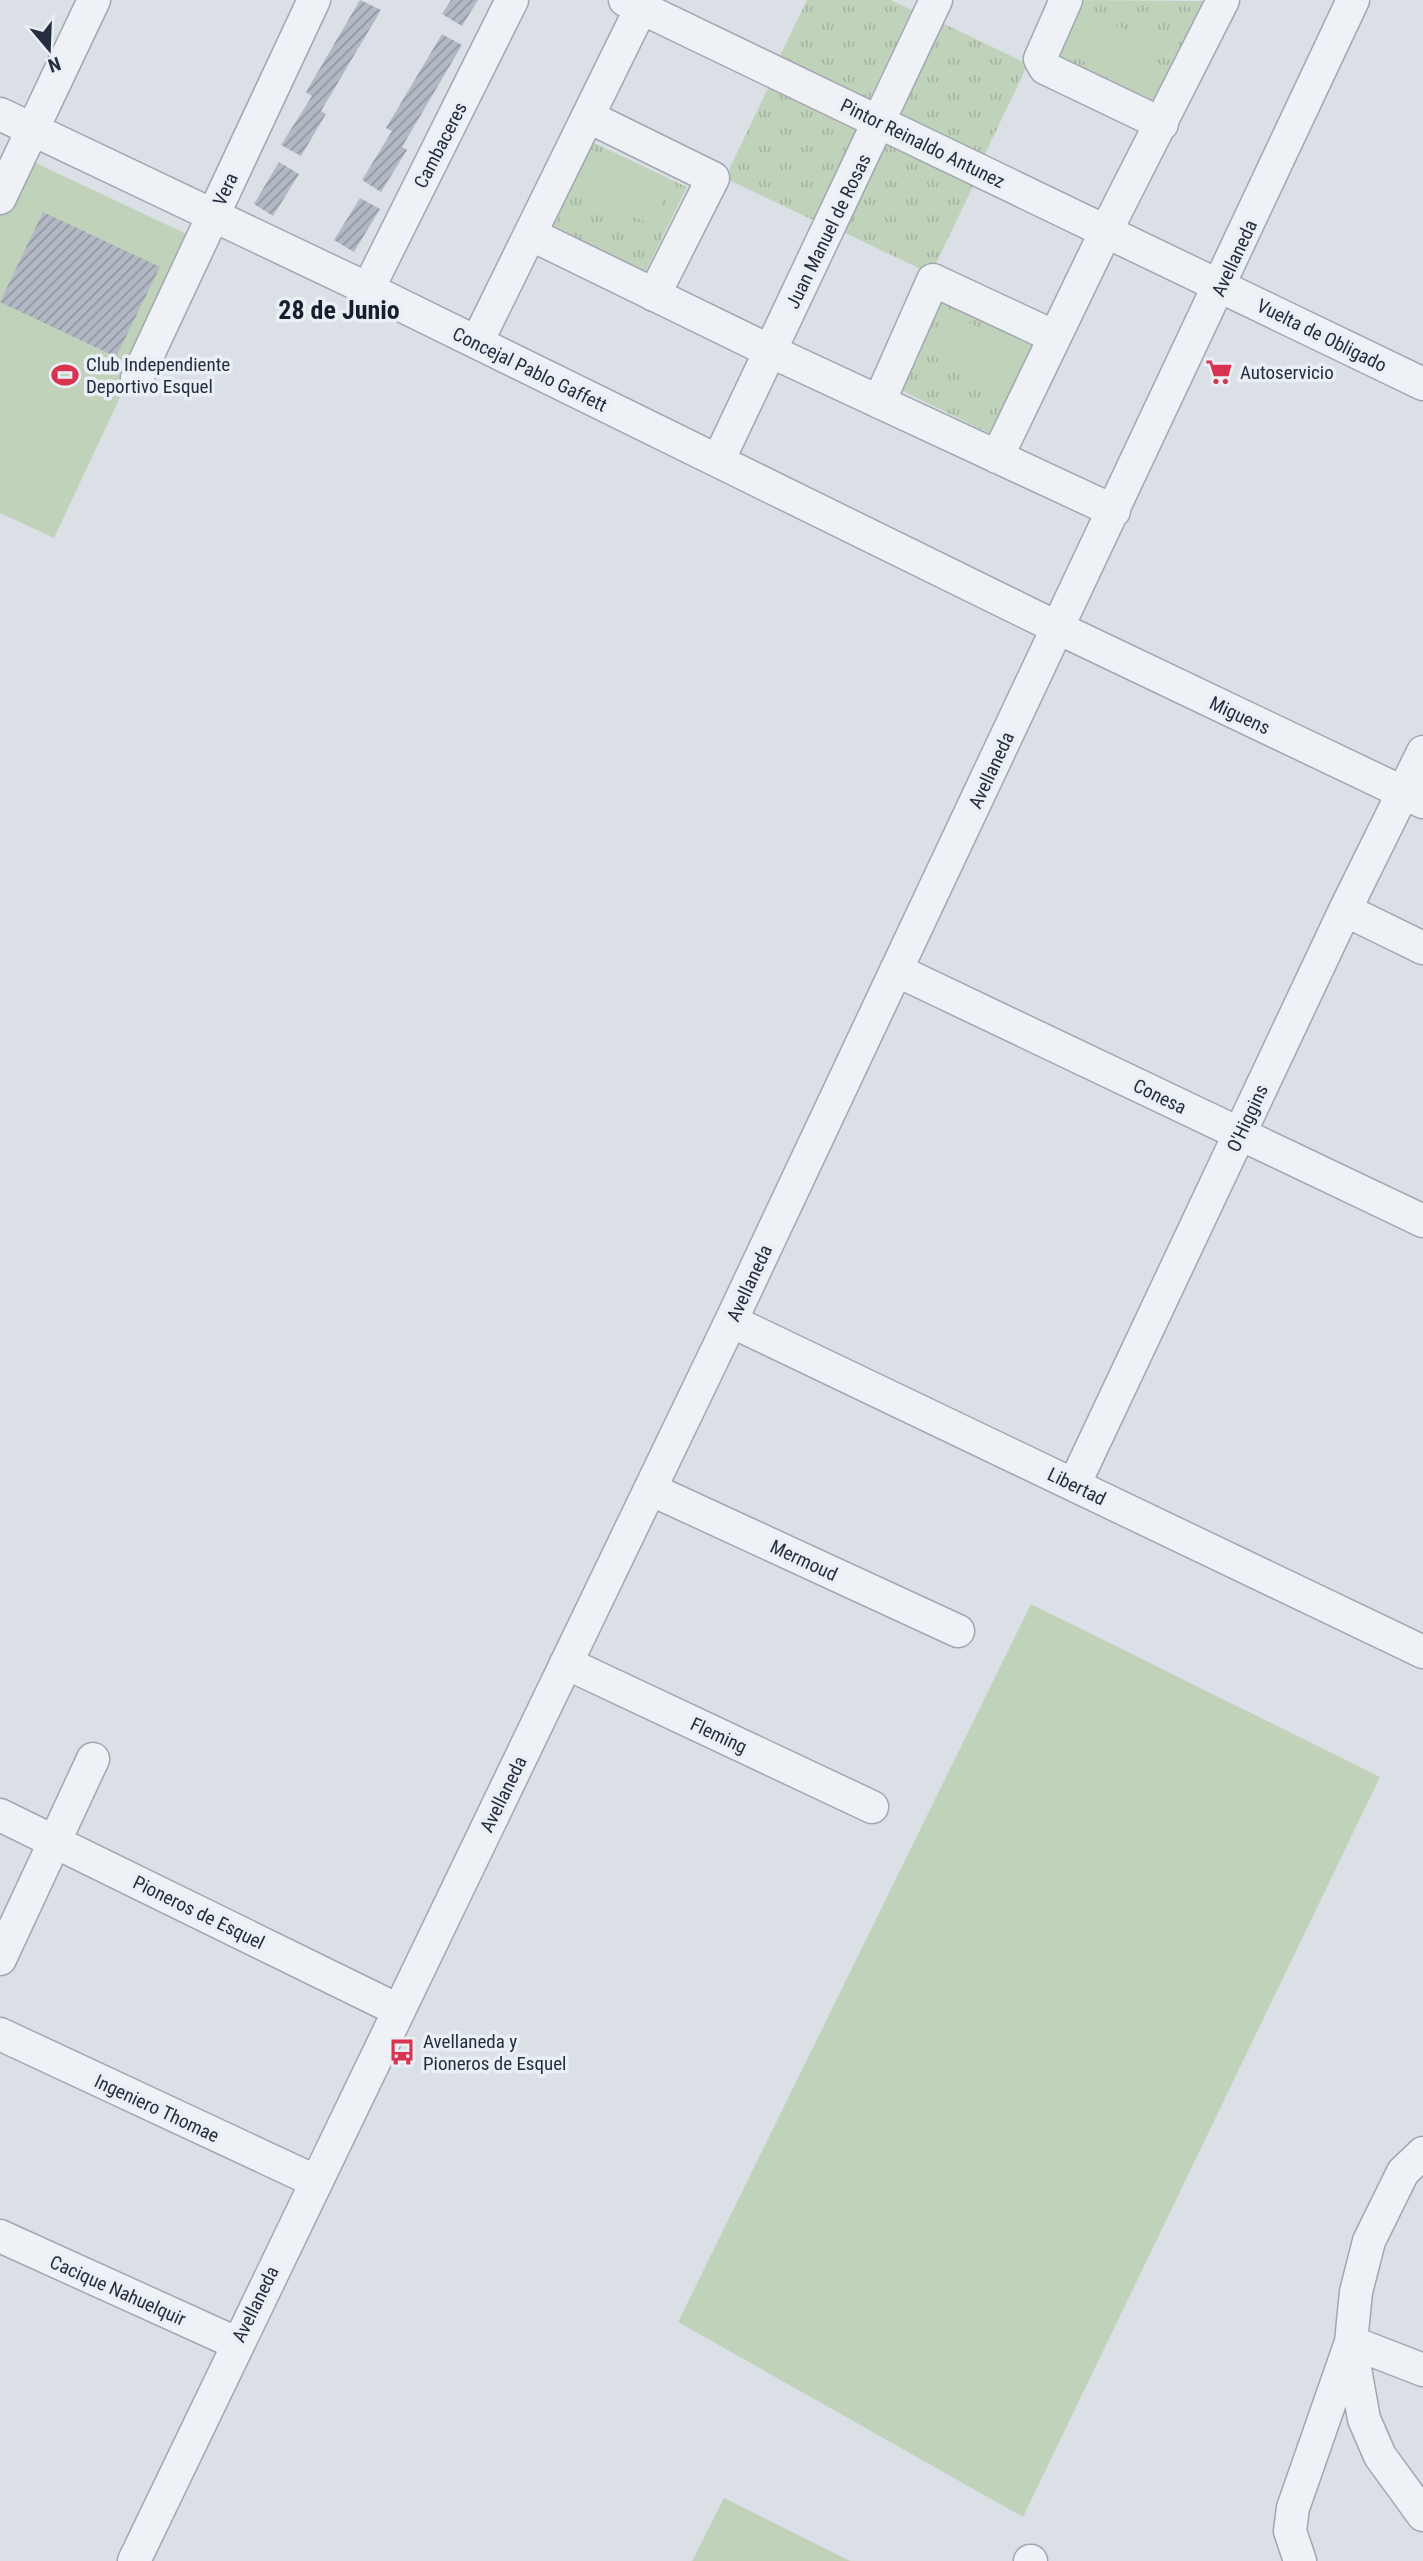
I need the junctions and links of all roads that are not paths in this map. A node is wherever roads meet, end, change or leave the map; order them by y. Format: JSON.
{"nodes":[{"id":1,"x":94,"y":0,"type":"edge"},
{"id":2,"x":314,"y":0,"type":"edge"},
{"id":3,"x":512,"y":0,"type":"edge"},
{"id":4,"x":936,"y":0,"type":"edge"},
{"id":5,"x":1066,"y":0,"type":"edge"},
{"id":6,"x":1223,"y":0,"type":"edge"},
{"id":7,"x":1353,"y":0,"type":"edge"},
{"id":8,"x":633,"y":4,"type":"edge"},
{"id":9,"x":0,"y":114,"type":"edge"},
{"id":10,"x":589,"y":117,"type":"junction"},
{"id":11,"x":880,"y":122,"type":"junction"},
{"id":12,"x":1162,"y":124,"type":"junction"},
{"id":13,"x":33,"y":129,"type":"junction"},
{"id":14,"x":0,"y":198,"type":"edge"},
{"id":15,"x":213,"y":215,"type":"junction"},
{"id":16,"x":1106,"y":231,"type":"junction"},
{"id":17,"x":530,"y":234,"type":"junction"},
{"id":18,"x":1220,"y":286,"type":"junction"},
{"id":19,"x":368,"y":289,"type":"junction"},
{"id":20,"x":654,"y":295,"type":"junction"},
{"id":21,"x":1055,"y":337,"type":"junction"},
{"id":22,"x":477,"y":342,"type":"junction"},
{"id":23,"x":770,"y":351,"type":"junction"},
{"id":24,"x":137,"y":378,"type":"dead end"},
{"id":25,"x":1423,"y":384,"type":"edge"},
{"id":26,"x":879,"y":402,"type":"junction"},
{"id":27,"x":998,"y":457,"type":"junction"},
{"id":28,"x":718,"y":461,"type":"junction"},
{"id":29,"x":1114,"y":510,"type":"junction"},
{"id":30,"x":1058,"y":628,"type":"junction"},
{"id":31,"x":1423,"y":752,"type":"edge"},
{"id":32,"x":1413,"y":798,"type":"edge"},
{"id":33,"x":1345,"y":910,"type":"junction"},
{"id":34,"x":1423,"y":948,"type":"edge"},
{"id":35,"x":896,"y":970,"type":"junction"},
{"id":36,"x":1240,"y":1134,"type":"junction"},
{"id":37,"x":1423,"y":1222,"type":"edge"},
{"id":38,"x":731,"y":1321,"type":"junction"},
{"id":39,"x":1074,"y":1485,"type":"junction"},
{"id":40,"x":650,"y":1489,"type":"junction"},
{"id":41,"x":958,"y":1631,"type":"dead end"},
{"id":42,"x":1421,"y":1647,"type":"edge"},
{"id":43,"x":566,"y":1663,"type":"junction"},
{"id":44,"x":93,"y":1759,"type":"dead end"},
{"id":45,"x":872,"y":1807,"type":"dead end"},
{"id":46,"x":0,"y":1815,"type":"edge"},
{"id":47,"x":57,"y":1842,"type":"junction"},
{"id":48,"x":0,"y":1959,"type":"edge"},
{"id":49,"x":398,"y":2010,"type":"junction"},
{"id":50,"x":0,"y":2034,"type":"edge"},
{"id":51,"x":1423,"y":2153,"type":"edge"},
{"id":52,"x":315,"y":2181,"type":"junction"},
{"id":53,"x":0,"y":2236,"type":"edge"},
{"id":54,"x":1350,"y":2342,"type":"junction"},
{"id":55,"x":236,"y":2343,"type":"junction"},
{"id":56,"x":1423,"y":2371,"type":"edge"},
{"id":57,"x":1423,"y":2515,"type":"edge"},
{"id":58,"x":134,"y":2561,"type":"edge"},
{"id":59,"x":1300,"y":2561,"type":"edge"}],
"edges":[{"from":1,"to":13,"type":"street"},
{"from":2,"to":15,"type":"street","name":"Vera"},
{"from":3,"to":19,"type":"street","name":"Cambaceres"},
{"from":4,"to":11,"type":"street","name":"Juan Manuel de Rosas"},
{"from":5,"to":12,"type":"street"},
{"from":6,"to":12,"type":"street"},
{"from":7,"to":18,"type":"street","name":"Avellaneda"},
{"from":8,"to":10,"type":"street"},
{"from":8,"to":11,"type":"street","name":"Pintor Reinaldo Antunez"},
{"from":9,"to":13,"type":"street","name":"Concejal Pablo Gaffett"},
{"from":10,"to":17,"type":"street"},
{"from":10,"to":20,"type":"street"},
{"from":11,"to":16,"type":"street","name":"Pintor Reinaldo Antunez"},
{"from":11,"to":23,"type":"street","name":"Juan Manuel de Rosas"},
{"from":12,"to":16,"type":"street"},
{"from":13,"to":14,"type":"street"},
{"from":13,"to":15,"type":"street","name":"Concejal Pablo Gaffett"},
{"from":15,"to":19,"type":"street","name":"Concejal Pablo Gaffett"},
{"from":15,"to":24,"type":"street","name":"Vera"},
{"from":16,"to":18,"type":"street","name":"Pintor Reinaldo Antunez"},
{"from":16,"to":21,"type":"street"},
{"from":17,"to":20,"type":"street"},
{"from":17,"to":22,"type":"street"},
{"from":18,"to":25,"type":"street","name":"Vuelta de Obligado"},
{"from":18,"to":29,"type":"street","name":"Avellaneda"},
{"from":19,"to":22,"type":"street","name":"Concejal Pablo Gaffett"},
{"from":20,"to":23,"type":"street"},
{"from":21,"to":26,"type":"street"},
{"from":21,"to":27,"type":"street"},
{"from":22,"to":28,"type":"street","name":"Concejal Pablo Gaffett"},
{"from":23,"to":26,"type":"street"},
{"from":23,"to":28,"type":"street","name":"Juan Manuel de Rosas"},
{"from":26,"to":27,"type":"street"},
{"from":27,"to":29,"type":"street"},
{"from":28,"to":30,"type":"street","name":"Concejal Pablo Gaffett"},
{"from":29,"to":30,"type":"street","name":"Avellaneda"},
{"from":30,"to":32,"type":"street","name":"Miguens"},
{"from":30,"to":35,"type":"street","name":"Avellaneda"},
{"from":31,"to":32,"type":"street","name":"O'Higgins"},
{"from":32,"to":33,"type":"street","name":"O'Higgins"},
{"from":33,"to":34,"type":"street"},
{"from":33,"to":36,"type":"street","name":"O'Higgins"},
{"from":35,"to":36,"type":"street","name":"Conesa"},
{"from":35,"to":38,"type":"street","name":"Avellaneda"},
{"from":36,"to":37,"type":"street","name":"Conesa"},
{"from":36,"to":39,"type":"street","name":"O'Higgins"},
{"from":38,"to":39,"type":"street","name":"Libertad"},
{"from":38,"to":40,"type":"street","name":"Avellaneda"},
{"from":39,"to":42,"type":"street","name":"Libertad"},
{"from":40,"to":41,"type":"street","name":"Mermoud"},
{"from":40,"to":43,"type":"street","name":"Avellaneda"},
{"from":43,"to":45,"type":"street","name":"Fleming"},
{"from":43,"to":49,"type":"street","name":"Avellaneda"},
{"from":44,"to":47,"type":"street"},
{"from":46,"to":47,"type":"street","name":"Pioneros de Esquel"},
{"from":47,"to":48,"type":"street"},
{"from":47,"to":49,"type":"street","name":"Pioneros de Esquel"},
{"from":49,"to":52,"type":"street","name":"Avellaneda"},
{"from":50,"to":52,"type":"street","name":"Ingeniero Thomae"},
{"from":51,"to":54,"type":"street"},
{"from":52,"to":55,"type":"street","name":"Avellaneda"},
{"from":53,"to":55,"type":"street","name":"Cacique Nahuelquir"},
{"from":54,"to":56,"type":"street"},
{"from":54,"to":57,"type":"street"},
{"from":54,"to":59,"type":"street"},
{"from":55,"to":58,"type":"street","name":"Avellaneda"}]}
